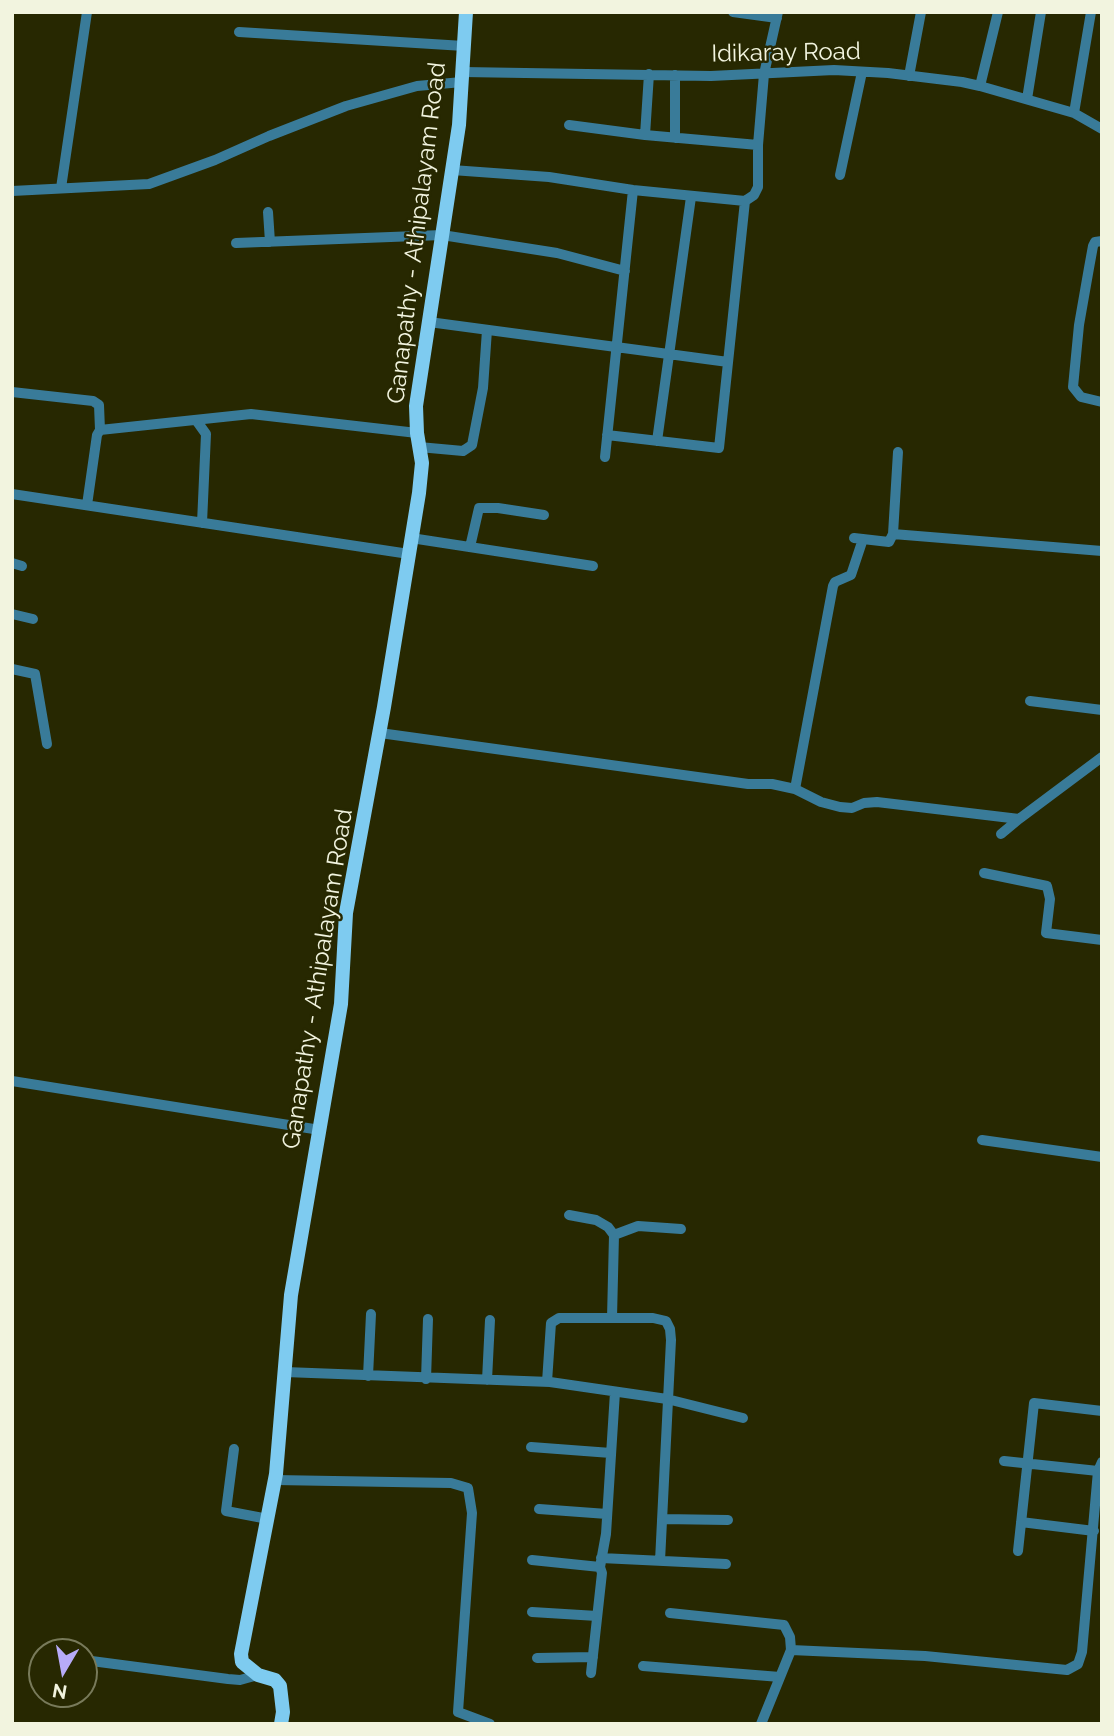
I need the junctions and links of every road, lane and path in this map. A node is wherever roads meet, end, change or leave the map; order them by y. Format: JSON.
{"nodes":[{"id":1,"x":87,"y":12,"type":"edge"},
{"id":2,"x":466,"y":12,"type":"edge"},
{"id":3,"x":733,"y":12,"type":"edge"},
{"id":4,"x":921,"y":12,"type":"edge"},
{"id":5,"x":998,"y":12,"type":"edge"},
{"id":6,"x":1041,"y":12,"type":"edge"},
{"id":7,"x":1091,"y":12,"type":"edge"},
{"id":8,"x":778,"y":15,"type":"edge"},
{"id":9,"x":239,"y":32,"type":"dead end"},
{"id":10,"x":464,"y":46,"type":"junction"},
{"id":11,"x":862,"y":72,"type":"junction"},
{"id":12,"x":649,"y":74,"type":"junction"},
{"id":13,"x":764,"y":74,"type":"junction"},
{"id":14,"x":675,"y":75,"type":"junction"},
{"id":15,"x":909,"y":76,"type":"junction"},
{"id":16,"x":463,"y":77,"type":"junction"},
{"id":17,"x":980,"y":86,"type":"junction"},
{"id":18,"x":1027,"y":99,"type":"junction"},
{"id":19,"x":1074,"y":113,"type":"junction"},
{"id":20,"x":569,"y":125,"type":"dead end"},
{"id":21,"x":1102,"y":129,"type":"edge"},
{"id":22,"x":645,"y":135,"type":"junction"},
{"id":23,"x":675,"y":138,"type":"junction"},
{"id":24,"x":758,"y":145,"type":"junction"},
{"id":25,"x":452,"y":170,"type":"junction"},
{"id":26,"x":840,"y":175,"type":"dead end"},
{"id":27,"x":61,"y":188,"type":"junction"},
{"id":28,"x":633,"y":190,"type":"junction"},
{"id":29,"x":12,"y":191,"type":"edge"},
{"id":30,"x":691,"y":197,"type":"junction"},
{"id":31,"x":745,"y":201,"type":"junction"},
{"id":32,"x":268,"y":212,"type":"dead end"},
{"id":33,"x":442,"y":234,"type":"junction"},
{"id":34,"x":1102,"y":241,"type":"edge"},
{"id":35,"x":270,"y":242,"type":"junction"},
{"id":36,"x":236,"y":243,"type":"dead end"},
{"id":37,"x":625,"y":271,"type":"junction"},
{"id":38,"x":429,"y":322,"type":"junction"},
{"id":39,"x":487,"y":330,"type":"junction"},
{"id":40,"x":617,"y":347,"type":"junction"},
{"id":41,"x":669,"y":354,"type":"junction"},
{"id":42,"x":728,"y":362,"type":"junction"},
{"id":43,"x":12,"y":393,"type":"edge"},
{"id":44,"x":1102,"y":402,"type":"edge"},
{"id":45,"x":196,"y":420,"type":"junction"},
{"id":46,"x":100,"y":430,"type":"junction"},
{"id":47,"x":607,"y":435,"type":"junction"},
{"id":48,"x":418,"y":440,"type":"junction"},
{"id":49,"x":657,"y":441,"type":"junction"},
{"id":50,"x":898,"y":452,"type":"dead end"},
{"id":51,"x":606,"y":457,"type":"dead end"},
{"id":52,"x":12,"y":494,"type":"edge"},
{"id":53,"x":87,"y":505,"type":"junction"},
{"id":54,"x":544,"y":516,"type":"dead end"},
{"id":55,"x":202,"y":523,"type":"junction"},
{"id":56,"x":893,"y":534,"type":"junction"},
{"id":57,"x":411,"y":538,"type":"junction"},
{"id":58,"x":470,"y":547,"type":"junction"},
{"id":59,"x":1102,"y":551,"type":"edge"},
{"id":60,"x":409,"y":554,"type":"junction"},
{"id":61,"x":593,"y":566,"type":"dead end"},
{"id":62,"x":12,"y":614,"type":"edge"},
{"id":63,"x":33,"y":620,"type":"dead end"},
{"id":64,"x":12,"y":669,"type":"edge"},
{"id":65,"x":1030,"y":701,"type":"dead end"},
{"id":66,"x":1102,"y":710,"type":"edge"},
{"id":67,"x":380,"y":733,"type":"junction"},
{"id":68,"x":47,"y":744,"type":"dead end"},
{"id":69,"x":1102,"y":757,"type":"edge"},
{"id":70,"x":795,"y":789,"type":"junction"},
{"id":71,"x":1019,"y":819,"type":"junction"},
{"id":72,"x":1001,"y":834,"type":"dead end"},
{"id":73,"x":984,"y":873,"type":"dead end"},
{"id":74,"x":1102,"y":940,"type":"edge"},
{"id":75,"x":12,"y":1081,"type":"edge"},
{"id":76,"x":320,"y":1130,"type":"junction"},
{"id":77,"x":982,"y":1140,"type":"dead end"},
{"id":78,"x":1102,"y":1157,"type":"edge"},
{"id":79,"x":569,"y":1215,"type":"dead end"},
{"id":80,"x":681,"y":1229,"type":"dead end"},
{"id":81,"x":614,"y":1235,"type":"junction"},
{"id":82,"x":371,"y":1314,"type":"dead end"},
{"id":83,"x":612,"y":1318,"type":"junction"},
{"id":84,"x":428,"y":1319,"type":"dead end"},
{"id":85,"x":490,"y":1320,"type":"dead end"},
{"id":86,"x":285,"y":1372,"type":"junction"},
{"id":87,"x":368,"y":1376,"type":"junction"},
{"id":88,"x":426,"y":1379,"type":"junction"},
{"id":89,"x":486,"y":1380,"type":"junction"},
{"id":90,"x":547,"y":1382,"type":"junction"},
{"id":91,"x":615,"y":1392,"type":"junction"},
{"id":92,"x":667,"y":1399,"type":"junction"},
{"id":93,"x":1102,"y":1411,"type":"edge"},
{"id":94,"x":743,"y":1418,"type":"dead end"},
{"id":95,"x":531,"y":1447,"type":"dead end"},
{"id":96,"x":234,"y":1449,"type":"dead end"},
{"id":97,"x":611,"y":1453,"type":"junction"},
{"id":98,"x":1004,"y":1461,"type":"dead end"},
{"id":99,"x":1027,"y":1464,"type":"junction"},
{"id":100,"x":1100,"y":1467,"type":"edge"},
{"id":101,"x":275,"y":1480,"type":"junction"},
{"id":102,"x":539,"y":1509,"type":"dead end"},
{"id":103,"x":607,"y":1514,"type":"junction"},
{"id":104,"x":268,"y":1519,"type":"junction"},
{"id":105,"x":662,"y":1519,"type":"junction"},
{"id":106,"x":728,"y":1520,"type":"dead end"},
{"id":107,"x":1021,"y":1522,"type":"junction"},
{"id":108,"x":1094,"y":1531,"type":"junction"},
{"id":109,"x":1018,"y":1551,"type":"dead end"},
{"id":110,"x":532,"y":1560,"type":"dead end"},
{"id":111,"x":660,"y":1561,"type":"junction"},
{"id":112,"x":601,"y":1562,"type":"junction"},
{"id":113,"x":726,"y":1564,"type":"dead end"},
{"id":114,"x":532,"y":1612,"type":"dead end"},
{"id":115,"x":670,"y":1613,"type":"dead end"},
{"id":116,"x":597,"y":1616,"type":"junction"},
{"id":117,"x":791,"y":1650,"type":"junction"},
{"id":118,"x":593,"y":1657,"type":"junction"},
{"id":119,"x":537,"y":1658,"type":"dead end"},
{"id":120,"x":98,"y":1662,"type":"edge"},
{"id":121,"x":643,"y":1666,"type":"dead end"},
{"id":122,"x":591,"y":1673,"type":"dead end"},
{"id":123,"x":258,"y":1675,"type":"junction"},
{"id":124,"x":780,"y":1677,"type":"junction"},
{"id":125,"x":464,"y":1719,"type":"edge"},
{"id":126,"x":281,"y":1724,"type":"edge"},
{"id":127,"x":490,"y":1724,"type":"edge"},
{"id":128,"x":761,"y":1724,"type":"edge"}],
"edges":[{"from":1,"to":27,"type":"street"},
{"from":2,"to":10,"type":"main road","name":"Ganapathy - Athipalayam Road"},
{"from":3,"to":8,"type":"street"},
{"from":4,"to":15,"type":"street"},
{"from":5,"to":17,"type":"street"},
{"from":6,"to":18,"type":"street"},
{"from":7,"to":19,"type":"street"},
{"from":8,"to":13,"type":"street"},
{"from":9,"to":10,"type":"street"},
{"from":10,"to":16,"type":"main road","name":"Ganapathy - Athipalayam Road"},
{"from":11,"to":13,"type":"street","name":"Idikaray Road"},
{"from":11,"to":15,"type":"street","name":"Idikaray Road"},
{"from":11,"to":26,"type":"street"},
{"from":12,"to":14,"type":"street","name":"Idikaray Road"},
{"from":12,"to":16,"type":"street","name":"Idikaray Road"},
{"from":12,"to":22,"type":"street"},
{"from":13,"to":14,"type":"street","name":"Idikaray Road"},
{"from":13,"to":24,"type":"street"},
{"from":14,"to":23,"type":"street"},
{"from":15,"to":17,"type":"street","name":"Idikaray Road"},
{"from":16,"to":25,"type":"main road","name":"Ganapathy - Athipalayam Road"},
{"from":16,"to":27,"type":"street","name":"Idikaray Road"},
{"from":17,"to":18,"type":"street","name":"Idikaray Road"},
{"from":18,"to":19,"type":"street","name":"Idikaray Road"},
{"from":19,"to":21,"type":"street","name":"Idikaray Road"},
{"from":20,"to":22,"type":"street"},
{"from":22,"to":23,"type":"street"},
{"from":23,"to":24,"type":"street"},
{"from":24,"to":31,"type":"street"},
{"from":25,"to":28,"type":"street"},
{"from":25,"to":33,"type":"main road","name":"Ganapathy - Athipalayam Road"},
{"from":27,"to":29,"type":"street","name":"Idikaray Road"},
{"from":28,"to":30,"type":"street"},
{"from":28,"to":37,"type":"street"},
{"from":30,"to":31,"type":"street"},
{"from":30,"to":41,"type":"street"},
{"from":31,"to":42,"type":"street"},
{"from":32,"to":35,"type":"street"},
{"from":33,"to":35,"type":"street"},
{"from":33,"to":37,"type":"street"},
{"from":33,"to":38,"type":"main road","name":"Ganapathy - Athipalayam Road"},
{"from":34,"to":44,"type":"street"},
{"from":35,"to":36,"type":"street"},
{"from":37,"to":40,"type":"street"},
{"from":38,"to":39,"type":"street"},
{"from":38,"to":48,"type":"main road","name":"Ganapathy - Athipalayam Road"},
{"from":39,"to":40,"type":"street"},
{"from":39,"to":48,"type":"street"},
{"from":40,"to":41,"type":"street"},
{"from":40,"to":47,"type":"street"},
{"from":41,"to":42,"type":"street"},
{"from":41,"to":49,"type":"street"},
{"from":42,"to":49,"type":"street"},
{"from":43,"to":46,"type":"street"},
{"from":45,"to":46,"type":"street"},
{"from":45,"to":48,"type":"street"},
{"from":45,"to":55,"type":"street"},
{"from":46,"to":53,"type":"street"},
{"from":47,"to":49,"type":"street"},
{"from":47,"to":51,"type":"street"},
{"from":48,"to":57,"type":"main road","name":"Ganapathy - Athipalayam Road"},
{"from":50,"to":56,"type":"street"},
{"from":52,"to":53,"type":"street"},
{"from":53,"to":55,"type":"street"},
{"from":54,"to":58,"type":"street"},
{"from":55,"to":60,"type":"street"},
{"from":56,"to":59,"type":"street"},
{"from":56,"to":70,"type":"street"},
{"from":57,"to":58,"type":"street"},
{"from":57,"to":60,"type":"main road","name":"Ganapathy - Athipalayam Road"},
{"from":58,"to":61,"type":"street"},
{"from":60,"to":67,"type":"main road","name":"Ganapathy - Athipalayam Road"},
{"from":62,"to":63,"type":"street"},
{"from":64,"to":68,"type":"street"},
{"from":65,"to":66,"type":"street"},
{"from":67,"to":70,"type":"street"},
{"from":67,"to":76,"type":"main road","name":"Ganapathy - Athipalayam Road"},
{"from":69,"to":71,"type":"street"},
{"from":70,"to":71,"type":"street"},
{"from":71,"to":72,"type":"street"},
{"from":73,"to":74,"type":"street"},
{"from":75,"to":76,"type":"street"},
{"from":76,"to":86,"type":"main road","name":"Ganapathy - Athipalayam Road"},
{"from":77,"to":78,"type":"street"},
{"from":79,"to":81,"type":"street"},
{"from":80,"to":81,"type":"street"},
{"from":81,"to":83,"type":"street"},
{"from":82,"to":87,"type":"street"},
{"from":83,"to":90,"type":"street"},
{"from":83,"to":92,"type":"street"},
{"from":84,"to":88,"type":"street"},
{"from":85,"to":89,"type":"street"},
{"from":86,"to":87,"type":"street"},
{"from":86,"to":101,"type":"main road","name":"Ganapathy - Athipalayam Road"},
{"from":87,"to":88,"type":"street"},
{"from":88,"to":89,"type":"street"},
{"from":89,"to":90,"type":"street"},
{"from":90,"to":91,"type":"street"},
{"from":91,"to":92,"type":"street"},
{"from":91,"to":97,"type":"street"},
{"from":92,"to":94,"type":"street"},
{"from":92,"to":105,"type":"street"},
{"from":93,"to":99,"type":"street"},
{"from":95,"to":97,"type":"street"},
{"from":96,"to":104,"type":"street"},
{"from":97,"to":103,"type":"street"},
{"from":98,"to":99,"type":"street"},
{"from":99,"to":100,"type":"street"},
{"from":99,"to":107,"type":"street"},
{"from":100,"to":108,"type":"street"},
{"from":101,"to":104,"type":"main road","name":"Ganapathy - Athipalayam Road"},
{"from":101,"to":125,"type":"street"},
{"from":102,"to":103,"type":"street"},
{"from":103,"to":112,"type":"street"},
{"from":104,"to":123,"type":"main road","name":"Ganapathy - Athipalayam Road"},
{"from":105,"to":106,"type":"street"},
{"from":105,"to":111,"type":"street"},
{"from":107,"to":108,"type":"street"},
{"from":107,"to":109,"type":"street"},
{"from":108,"to":117,"type":"street"},
{"from":110,"to":112,"type":"street"},
{"from":111,"to":112,"type":"street"},
{"from":111,"to":113,"type":"street"},
{"from":112,"to":116,"type":"street"},
{"from":114,"to":116,"type":"street"},
{"from":115,"to":117,"type":"street"},
{"from":116,"to":118,"type":"street"},
{"from":117,"to":124,"type":"street"},
{"from":118,"to":119,"type":"street"},
{"from":118,"to":122,"type":"street"},
{"from":120,"to":123,"type":"street"},
{"from":121,"to":124,"type":"street"},
{"from":123,"to":126,"type":"main road","name":"Ganapathy - Athipalayam Road"},
{"from":124,"to":128,"type":"street"},
{"from":125,"to":127,"type":"street"}]}
